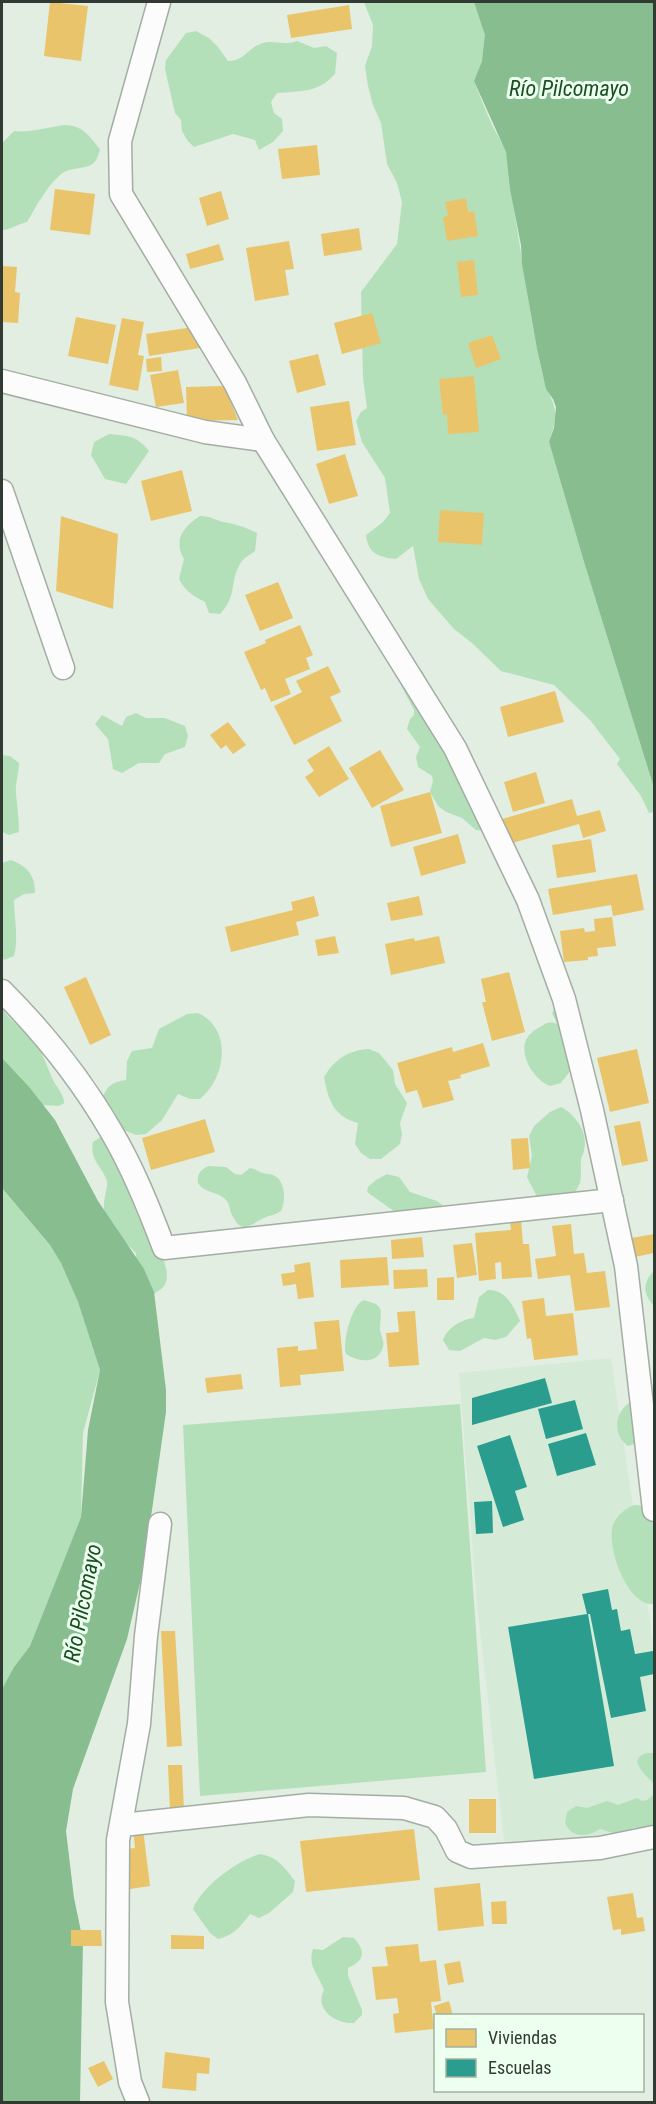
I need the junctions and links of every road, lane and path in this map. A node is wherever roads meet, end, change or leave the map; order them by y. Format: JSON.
{"nodes":[{"id":1,"x":159,"y":2,"type":"edge"},
{"id":2,"x":2,"y":381,"type":"edge"},
{"id":3,"x":263,"y":440,"type":"junction"},
{"id":4,"x":2,"y":491,"type":"edge"},
{"id":5,"x":63,"y":668,"type":"dead end"},
{"id":6,"x":2,"y":991,"type":"edge"},
{"id":7,"x":612,"y":1200,"type":"junction"},
{"id":8,"x":654,"y":1510,"type":"edge"},
{"id":9,"x":160,"y":1524,"type":"dead end"},
{"id":10,"x":122,"y":1825,"type":"junction"},
{"id":11,"x":654,"y":1837,"type":"edge"},
{"id":12,"x":138,"y":2103,"type":"edge"}],
"edges":[{"from":1,"to":3,"type":"street"},
{"from":2,"to":3,"type":"street"},
{"from":3,"to":7,"type":"street"},
{"from":4,"to":5,"type":"street"},
{"from":6,"to":7,"type":"street"},
{"from":7,"to":8,"type":"street"},
{"from":9,"to":10,"type":"street"},
{"from":10,"to":11,"type":"street"},
{"from":10,"to":12,"type":"street"}]}
